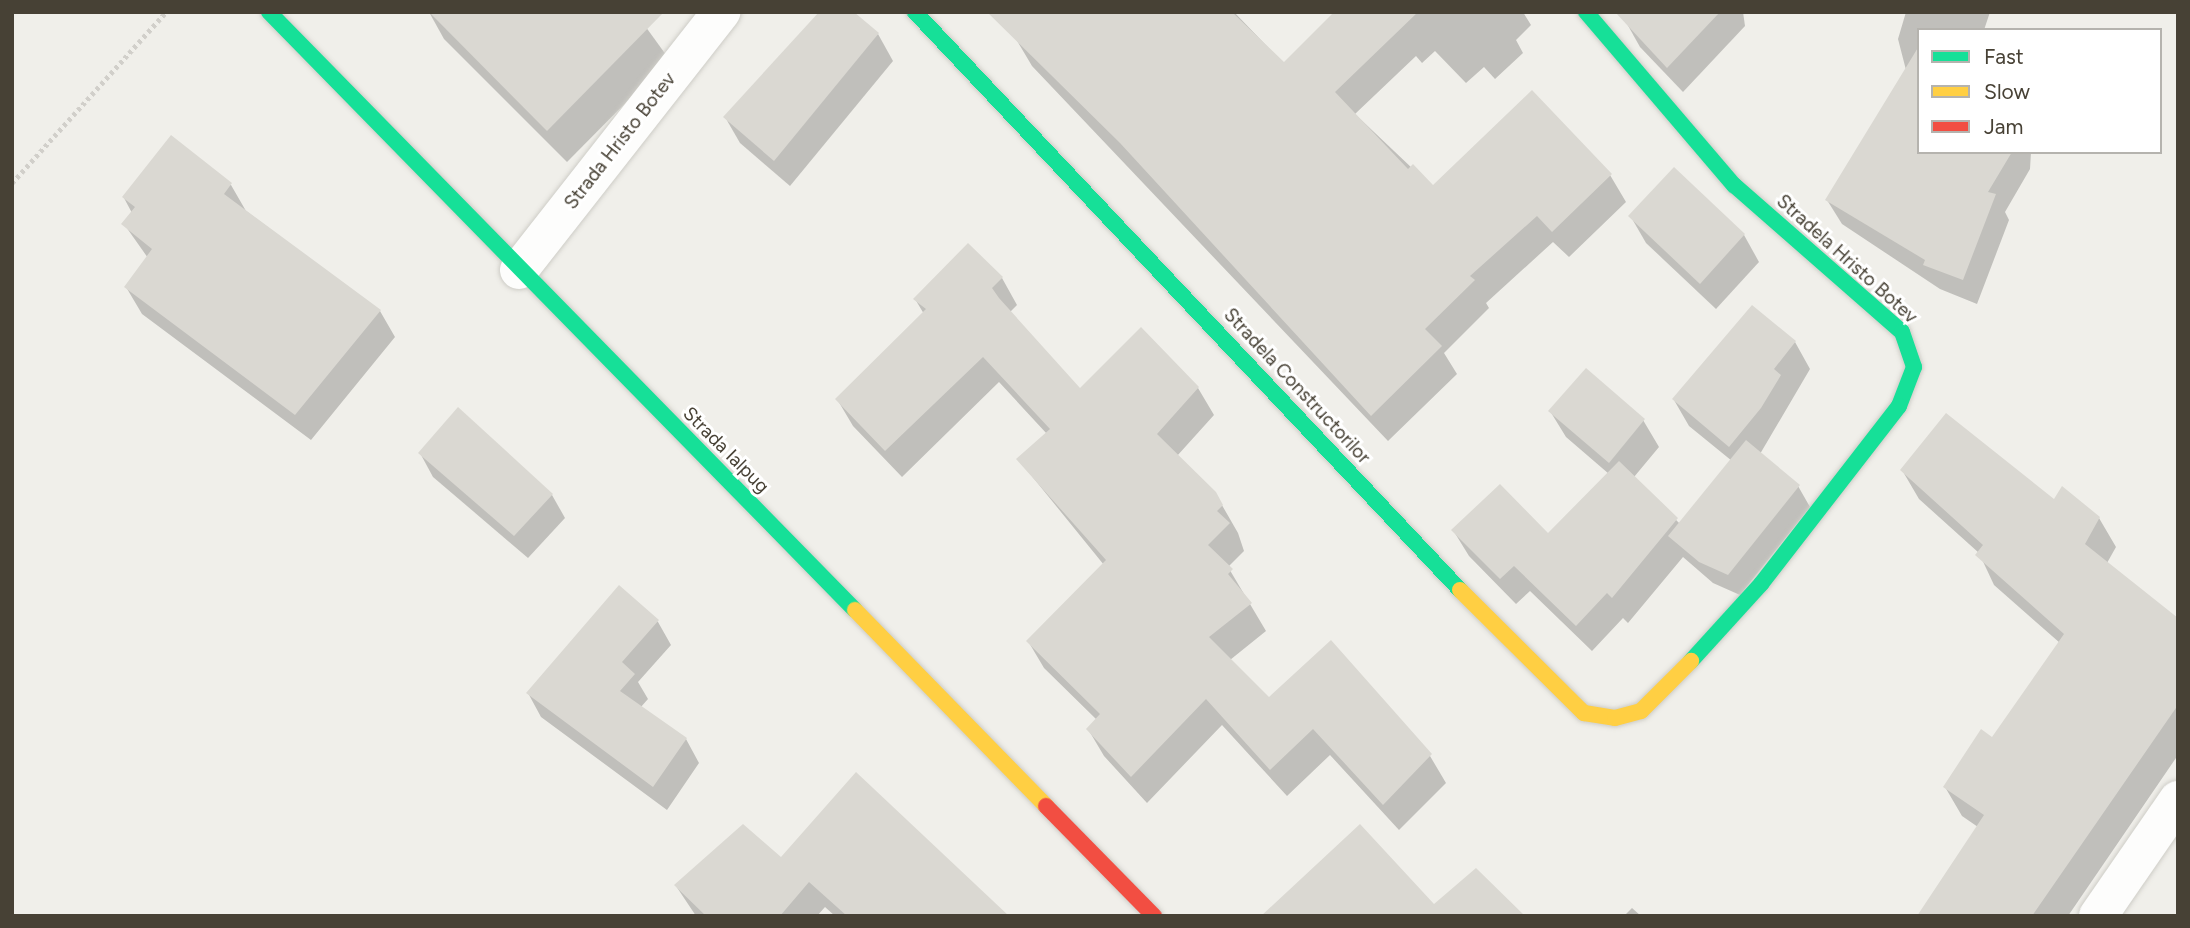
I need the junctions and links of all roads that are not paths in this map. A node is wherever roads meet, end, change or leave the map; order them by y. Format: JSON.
{"nodes":[{"id":1,"x":270,"y":12,"type":"edge"},
{"id":2,"x":720,"y":12,"type":"edge"},
{"id":3,"x":915,"y":12,"type":"edge"},
{"id":4,"x":1586,"y":12,"type":"edge"},
{"id":5,"x":519,"y":270,"type":"junction"},
{"id":6,"x":1672,"y":683,"type":"joint"},
{"id":7,"x":2178,"y":800,"type":"edge"},
{"id":8,"x":1154,"y":916,"type":"edge"},
{"id":9,"x":2098,"y":916,"type":"edge"}],
"edges":[{"from":1,"to":5,"type":"street","name":"Strada Ialpug"},
{"from":2,"to":5,"type":"street","name":"Strada Hristo Botev"},
{"from":3,"to":6,"type":"street","name":"Stradela Constructorilor"},
{"from":4,"to":6,"type":"street","name":"Stradela Hristo Botev"},
{"from":5,"to":8,"type":"street","name":"Strada Ialpug"},
{"from":7,"to":9,"type":"street"}]}
